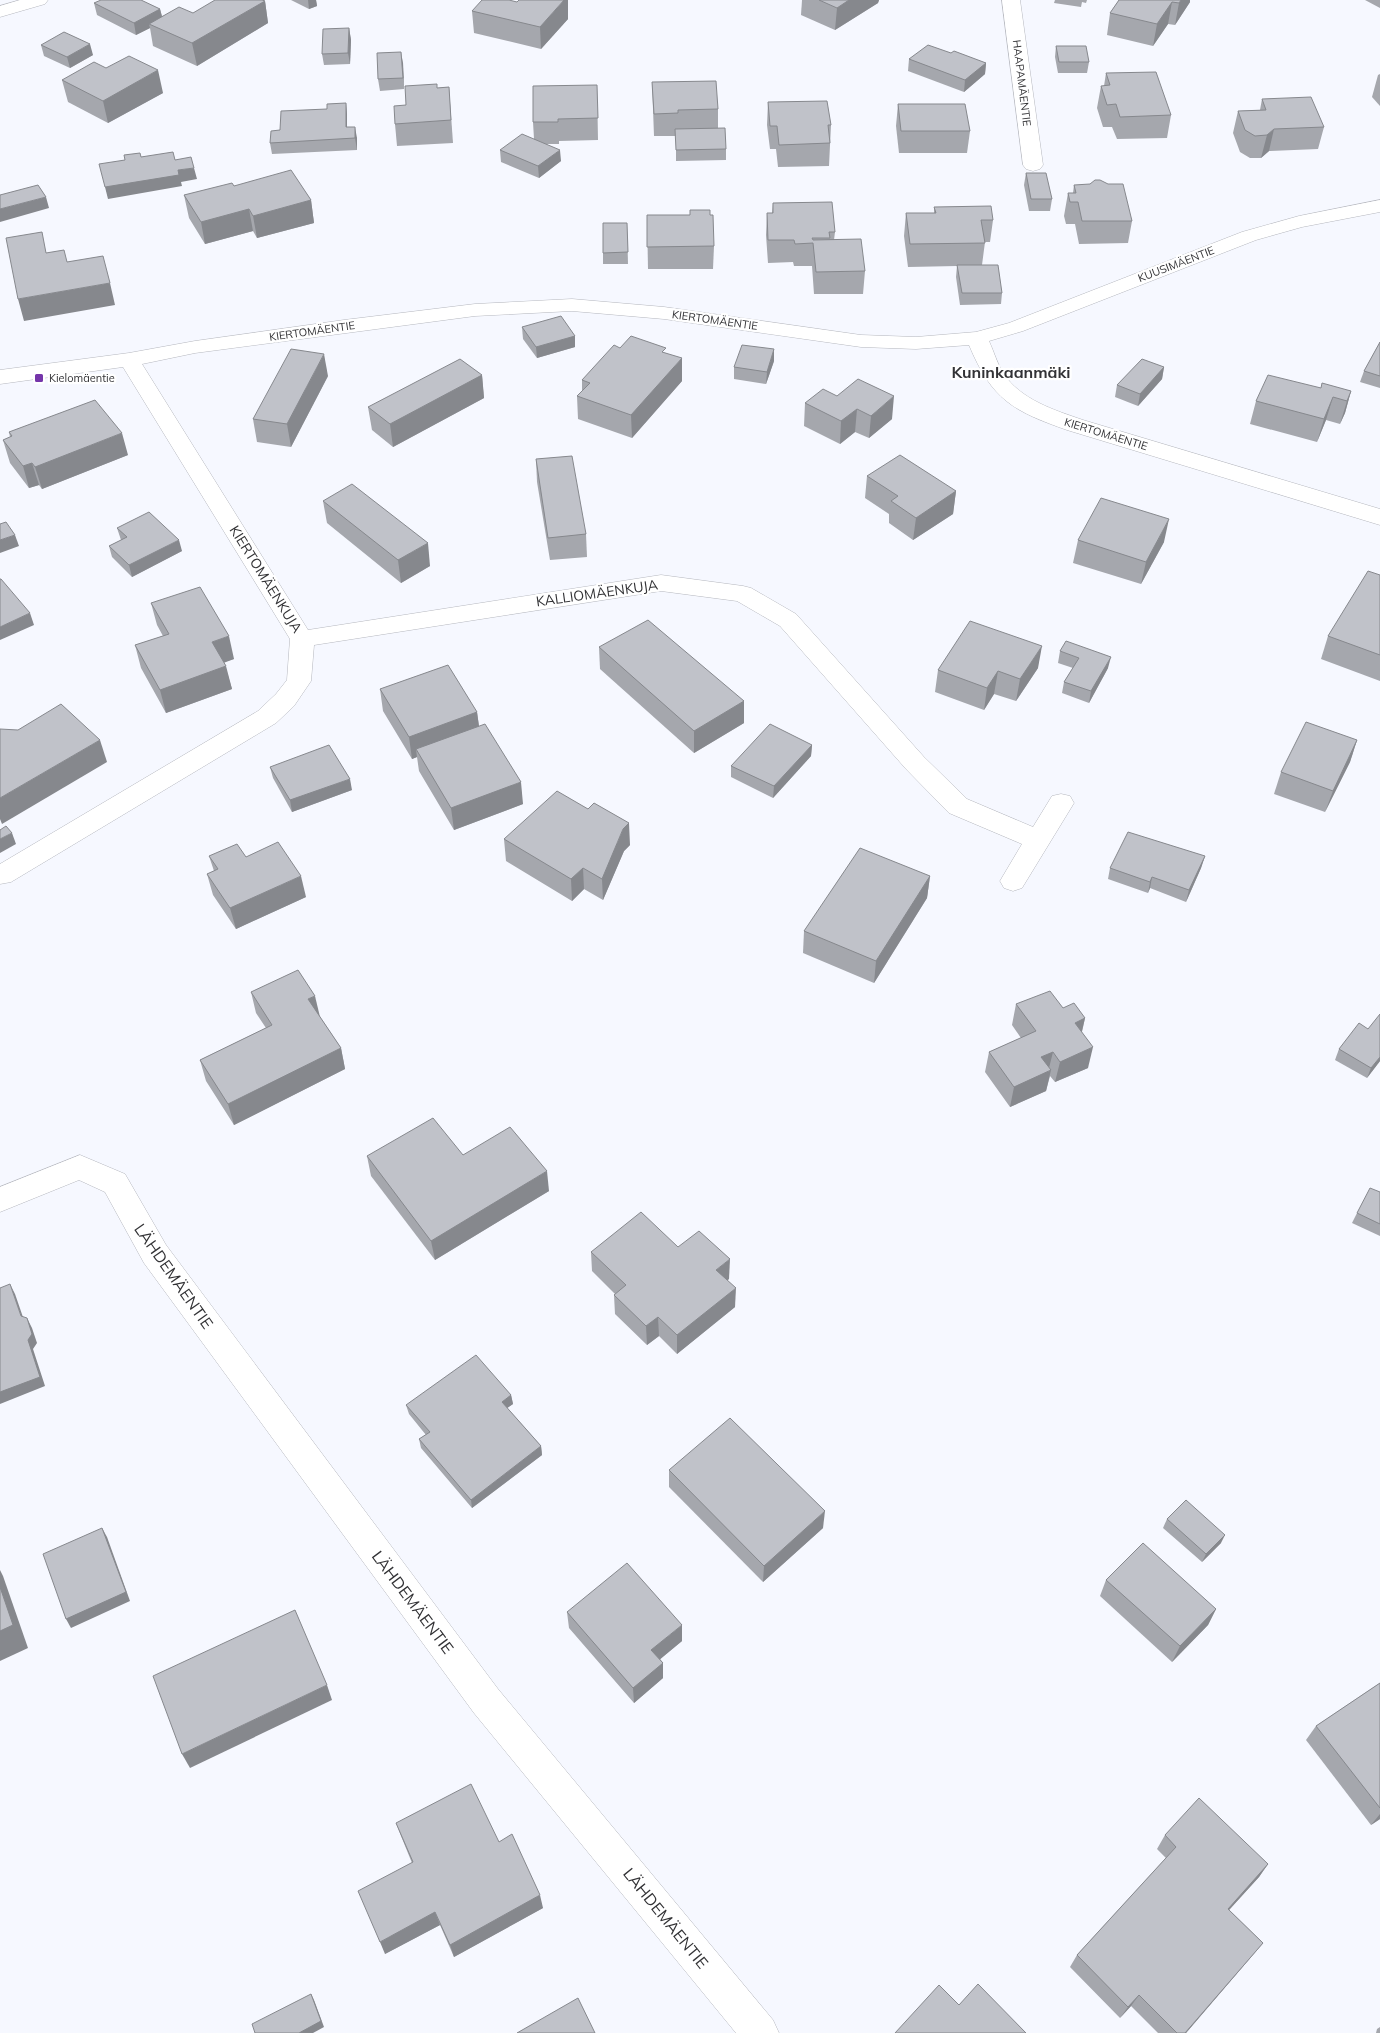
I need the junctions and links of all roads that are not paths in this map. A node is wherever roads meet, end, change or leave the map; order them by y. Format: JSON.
{"nodes":[{"id":1,"x":39,"y":0,"type":"edge"},
{"id":2,"x":1012,"y":0,"type":"edge"},
{"id":3,"x":0,"y":12,"type":"edge"},
{"id":4,"x":1033,"y":165,"type":"dead end"},
{"id":5,"x":1380,"y":206,"type":"edge"},
{"id":6,"x":977,"y":338,"type":"junction"},
{"id":7,"x":129,"y":360,"type":"junction"},
{"id":8,"x":0,"y":377,"type":"edge"},
{"id":9,"x":1380,"y":517,"type":"edge"},
{"id":10,"x":302,"y":638,"type":"junction"},
{"id":11,"x":1061,"y":803,"type":"dead end"},
{"id":12,"x":1038,"y":840,"type":"junction"},
{"id":13,"x":2,"y":875,"type":"dead end"},
{"id":14,"x":1013,"y":880,"type":"dead end"},
{"id":15,"x":0,"y":1200,"type":"edge"},
{"id":16,"x":760,"y":2033,"type":"edge"}],
"edges":[{"from":1,"to":3,"type":"street"},
{"from":2,"to":4,"type":"street","name":"HAAPAMÄENTIE"},
{"from":5,"to":6,"type":"street","name":"KUUSIMÄENTIE"},
{"from":6,"to":7,"type":"street","name":"KIERTOMÄENTIE"},
{"from":6,"to":9,"type":"street","name":"KIERTOMÄENTIE"},
{"from":7,"to":8,"type":"street","name":"KIERTOMÄENTIE"},
{"from":7,"to":10,"type":"street","name":"KIERTOMÄENKUJA"},
{"from":10,"to":12,"type":"street","name":"KALLIOMÄENKUJA"},
{"from":10,"to":13,"type":"street","name":"KIERTOMÄENKUJA"},
{"from":11,"to":12,"type":"street"},
{"from":12,"to":14,"type":"street"},
{"from":15,"to":16,"type":"street","name":"LÄHDEMÄENTIE"}]}
